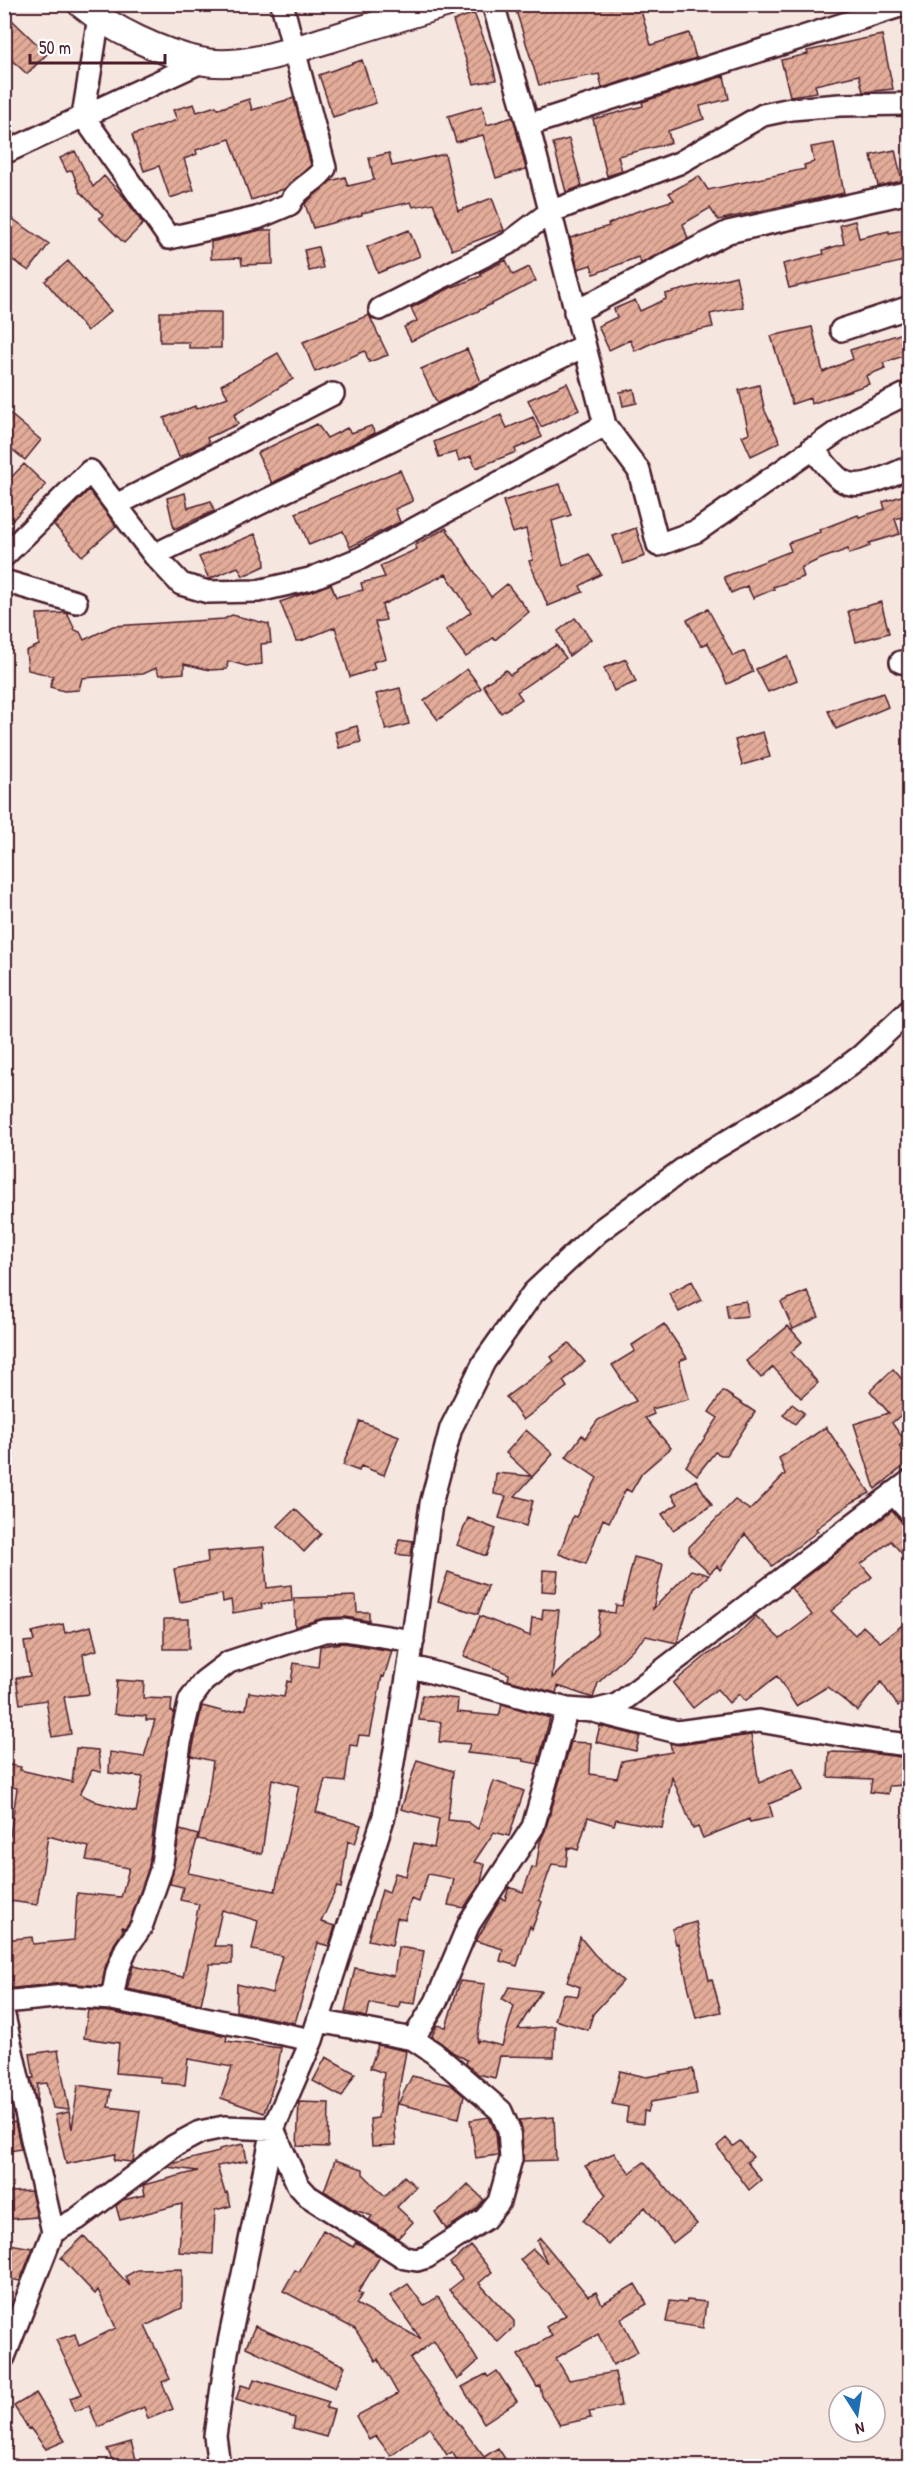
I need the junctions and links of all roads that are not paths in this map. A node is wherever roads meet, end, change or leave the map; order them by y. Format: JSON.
{"nodes":[{"id":1,"x":282,"y":4,"type":"edge"},
{"id":2,"x":444,"y":4,"type":"edge"},
{"id":3,"x":494,"y":4,"type":"edge"},
{"id":4,"x":906,"y":4,"type":"edge"},
{"id":5,"x":90,"y":11,"type":"edge"},
{"id":6,"x":293,"y":50,"type":"junction"},
{"id":7,"x":201,"y":62,"type":"junction"},
{"id":8,"x":909,"y":104,"type":"edge"},
{"id":9,"x":83,"y":116,"type":"junction"},
{"id":10,"x":528,"y":125,"type":"junction"},
{"id":11,"x":4,"y":153,"type":"edge"},
{"id":12,"x":909,"y":192,"type":"edge"},
{"id":13,"x":550,"y":212,"type":"junction"},
{"id":14,"x":909,"y":307,"type":"edge"},
{"id":15,"x":380,"y":309,"type":"dead end"},
{"id":16,"x":575,"y":312,"type":"junction"},
{"id":17,"x":841,"y":330,"type":"dead end"},
{"id":18,"x":584,"y":346,"type":"junction"},
{"id":19,"x":909,"y":392,"type":"edge"},
{"id":20,"x":333,"y":394,"type":"dead end"},
{"id":21,"x":605,"y":425,"type":"junction"},
{"id":22,"x":812,"y":448,"type":"junction"},
{"id":23,"x":909,"y":467,"type":"edge"},
{"id":24,"x":116,"y":505,"type":"junction"},
{"id":25,"x":4,"y":555,"type":"edge"},
{"id":26,"x":154,"y":555,"type":"junction"},
{"id":27,"x":4,"y":581,"type":"edge"},
{"id":28,"x":76,"y":602,"type":"dead end"},
{"id":29,"x":909,"y":1010,"type":"edge"},
{"id":30,"x":901,"y":1487,"type":"edge"},
{"id":31,"x":909,"y":1512,"type":"edge"},
{"id":32,"x":412,"y":1641,"type":"junction"},
{"id":33,"x":409,"y":1666,"type":"junction"},
{"id":34,"x":567,"y":1709,"type":"junction"},
{"id":35,"x":593,"y":1712,"type":"junction"},
{"id":36,"x":909,"y":1745,"type":"edge"},
{"id":37,"x":112,"y":1999,"type":"junction"},
{"id":38,"x":4,"y":2002,"type":"edge"},
{"id":39,"x":4,"y":2016,"type":"edge"},
{"id":40,"x":315,"y":2030,"type":"junction"},
{"id":41,"x":413,"y":2040,"type":"junction"},
{"id":42,"x":273,"y":2129,"type":"junction"},
{"id":43,"x":52,"y":2232,"type":"junction"},
{"id":44,"x":4,"y":2357,"type":"edge"},
{"id":45,"x":219,"y":2466,"type":"edge"}],
"edges":[{"from":1,"to":6,"type":"street"},
{"from":2,"to":6,"type":"main road"},
{"from":3,"to":10,"type":"street"},
{"from":4,"to":10,"type":"street"},
{"from":5,"to":7,"type":"main road"},
{"from":5,"to":9,"type":"street"},
{"from":6,"to":7,"type":"main road"},
{"from":6,"to":9,"type":"street"},
{"from":7,"to":9,"type":"street"},
{"from":8,"to":13,"type":"street"},
{"from":9,"to":11,"type":"street"},
{"from":10,"to":13,"type":"street"},
{"from":12,"to":16,"type":"street"},
{"from":13,"to":15,"type":"street"},
{"from":13,"to":16,"type":"street"},
{"from":14,"to":17,"type":"street"},
{"from":16,"to":18,"type":"street"},
{"from":18,"to":21,"type":"street"},
{"from":18,"to":26,"type":"street"},
{"from":19,"to":22,"type":"street"},
{"from":20,"to":24,"type":"street"},
{"from":21,"to":22,"type":"street"},
{"from":21,"to":26,"type":"street"},
{"from":22,"to":23,"type":"street"},
{"from":24,"to":25,"type":"street"},
{"from":24,"to":26,"type":"street"},
{"from":27,"to":28,"type":"street"},
{"from":29,"to":32,"type":"street"},
{"from":30,"to":31,"type":"street"},
{"from":30,"to":35,"type":"street"},
{"from":32,"to":33,"type":"street"},
{"from":32,"to":37,"type":"street"},
{"from":33,"to":34,"type":"street"},
{"from":33,"to":40,"type":"street"},
{"from":34,"to":35,"type":"street"},
{"from":34,"to":41,"type":"street"},
{"from":35,"to":36,"type":"street"},
{"from":37,"to":38,"type":"street"},
{"from":37,"to":40,"type":"street"},
{"from":39,"to":43,"type":"street"},
{"from":40,"to":41,"type":"street"},
{"from":40,"to":42,"type":"street"},
{"from":41,"to":42,"type":"street"},
{"from":42,"to":43,"type":"street"},
{"from":42,"to":45,"type":"street"},
{"from":43,"to":44,"type":"street"}]}
